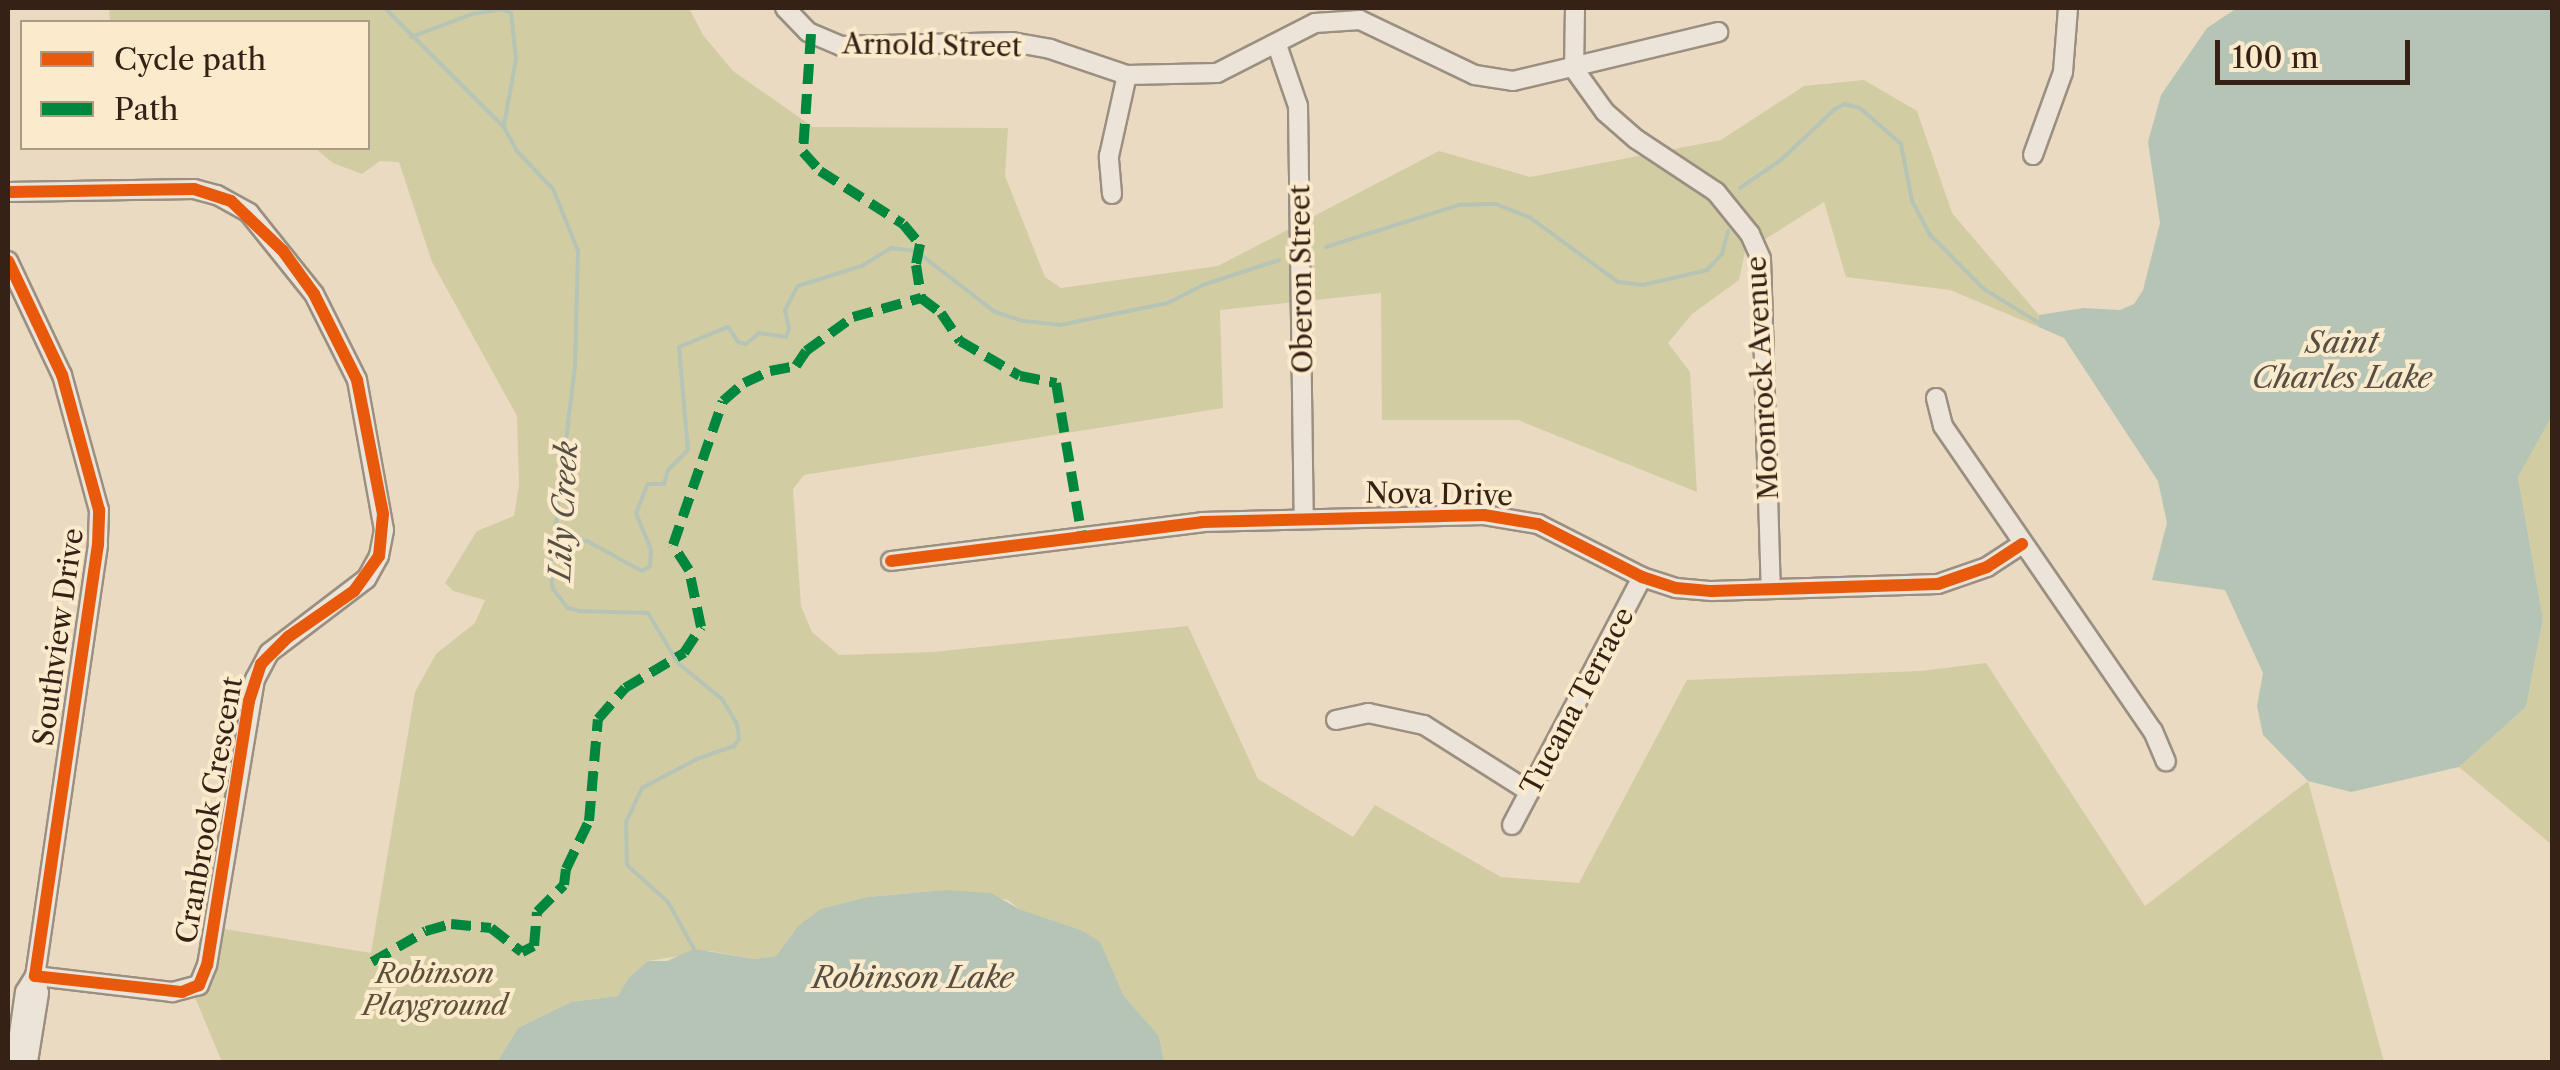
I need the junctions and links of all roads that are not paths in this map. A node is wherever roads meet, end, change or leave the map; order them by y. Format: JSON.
{"nodes":[{"id":1,"x":785,"y":8,"type":"edge"},
{"id":2,"x":1575,"y":8,"type":"edge"},
{"id":3,"x":2068,"y":8,"type":"edge"},
{"id":4,"x":1718,"y":32,"type":"dead end"},
{"id":5,"x":1276,"y":45,"type":"junction"},
{"id":6,"x":1574,"y":70,"type":"junction"},
{"id":7,"x":1128,"y":75,"type":"junction"},
{"id":8,"x":2032,"y":154,"type":"dead end"},
{"id":9,"x":8,"y":192,"type":"edge"},
{"id":10,"x":1112,"y":194,"type":"dead end"},
{"id":11,"x":8,"y":261,"type":"edge"},
{"id":12,"x":1936,"y":398,"type":"dead end"},
{"id":13,"x":1304,"y":518,"type":"junction"},
{"id":14,"x":2022,"y":544,"type":"junction"},
{"id":15,"x":891,"y":561,"type":"dead end"},
{"id":16,"x":1642,"y":577,"type":"junction"},
{"id":17,"x":1771,"y":590,"type":"junction"},
{"id":18,"x":1336,"y":720,"type":"dead end"},
{"id":19,"x":2166,"y":761,"type":"dead end"},
{"id":20,"x":1530,"y":792,"type":"junction"},
{"id":21,"x":1512,"y":825,"type":"dead end"},
{"id":22,"x":35,"y":976,"type":"junction"},
{"id":23,"x":15,"y":1062,"type":"edge"},
{"id":24,"x":28,"y":1062,"type":"edge"}],
"edges":[{"from":1,"to":7,"type":"street","name":"Arnold Street"},
{"from":2,"to":6,"type":"street"},
{"from":3,"to":8,"type":"street"},
{"from":4,"to":6,"type":"street","name":"Arnold Street"},
{"from":5,"to":6,"type":"street","name":"Arnold Street"},
{"from":5,"to":7,"type":"street","name":"Arnold Street"},
{"from":5,"to":13,"type":"street","name":"Oberon Street"},
{"from":6,"to":17,"type":"street","name":"Moonrock Avenue"},
{"from":7,"to":10,"type":"street"},
{"from":9,"to":22,"type":"street","name":"Cranbrook Crescent"},
{"from":11,"to":22,"type":"street","name":"Southview Drive"},
{"from":12,"to":14,"type":"street"},
{"from":13,"to":15,"type":"street","name":"Nova Drive"},
{"from":13,"to":16,"type":"street","name":"Nova Drive"},
{"from":14,"to":17,"type":"street","name":"Nova Drive"},
{"from":14,"to":19,"type":"street"},
{"from":16,"to":17,"type":"street","name":"Nova Drive"},
{"from":16,"to":20,"type":"street","name":"Tucana Terrace"},
{"from":18,"to":20,"type":"street"},
{"from":20,"to":21,"type":"street","name":"Tucana Terrace"},
{"from":22,"to":23,"type":"street","name":"Southview Drive"},
{"from":22,"to":24,"type":"street","name":"Southview Drive"}]}
